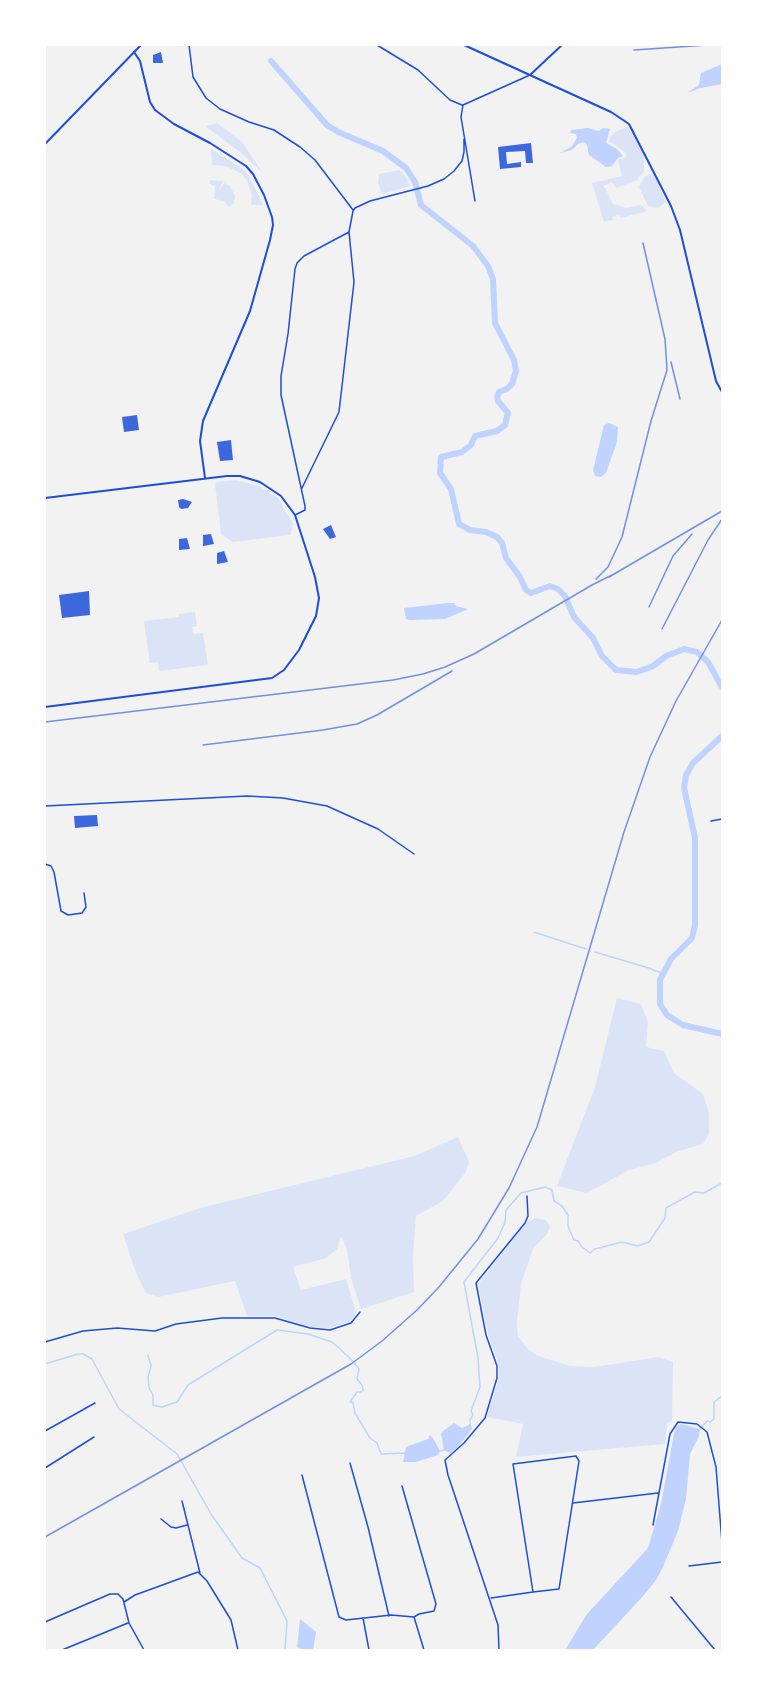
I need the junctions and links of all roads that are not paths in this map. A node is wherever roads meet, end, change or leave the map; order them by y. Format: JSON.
{"nodes":[{"id":1,"x":141,"y":45,"type":"edge"},
{"id":2,"x":189,"y":45,"type":"edge"},
{"id":3,"x":377,"y":45,"type":"edge"},
{"id":4,"x":464,"y":45,"type":"edge"},
{"id":5,"x":562,"y":45,"type":"edge"},
{"id":6,"x":134,"y":52,"type":"junction"},
{"id":7,"x":530,"y":75,"type":"junction"},
{"id":8,"x":463,"y":105,"type":"junction"},
{"id":9,"x":464,"y":135,"type":"junction"},
{"id":10,"x":45,"y":144,"type":"edge"},
{"id":11,"x":475,"y":201,"type":"dead end"},
{"id":12,"x":353,"y":211,"type":"junction"},
{"id":13,"x":349,"y":232,"type":"junction"},
{"id":14,"x":722,"y":392,"type":"edge"},
{"id":15,"x":205,"y":478,"type":"junction"},
{"id":16,"x":301,"y":489,"type":"junction"},
{"id":17,"x":45,"y":498,"type":"edge"},
{"id":18,"x":295,"y":515,"type":"junction"},
{"id":19,"x":45,"y":707,"type":"edge"},
{"id":20,"x":45,"y":806,"type":"edge"},
{"id":21,"x":722,"y":819,"type":"edge"},
{"id":22,"x":711,"y":821,"type":"dead end"},
{"id":23,"x":414,"y":854,"type":"dead end"},
{"id":24,"x":45,"y":864,"type":"edge"},
{"id":25,"x":84,"y":893,"type":"dead end"},
{"id":26,"x":527,"y":1196,"type":"dead end"},
{"id":27,"x":360,"y":1312,"type":"dead end"},
{"id":28,"x":45,"y":1341,"type":"edge"},
{"id":29,"x":95,"y":1403,"type":"dead end"},
{"id":30,"x":45,"y":1431,"type":"edge"},
{"id":31,"x":94,"y":1437,"type":"dead end"},
{"id":32,"x":350,"y":1464,"type":"dead end"},
{"id":33,"x":45,"y":1468,"type":"edge"},
{"id":34,"x":302,"y":1474,"type":"dead end"},
{"id":35,"x":402,"y":1486,"type":"dead end"},
{"id":36,"x":659,"y":1493,"type":"junction"},
{"id":37,"x":182,"y":1501,"type":"dead end"},
{"id":38,"x":573,"y":1503,"type":"junction"},
{"id":39,"x":161,"y":1519,"type":"dead end"},
{"id":40,"x":188,"y":1525,"type":"junction"},
{"id":41,"x":653,"y":1525,"type":"dead end"},
{"id":42,"x":722,"y":1533,"type":"edge"},
{"id":43,"x":722,"y":1544,"type":"edge"},
{"id":44,"x":722,"y":1562,"type":"edge"},
{"id":45,"x":689,"y":1566,"type":"dead end"},
{"id":46,"x":201,"y":1574,"type":"junction"},
{"id":47,"x":532,"y":1592,"type":"junction"},
{"id":48,"x":671,"y":1597,"type":"dead end"},
{"id":49,"x":490,"y":1598,"type":"junction"},
{"id":50,"x":124,"y":1602,"type":"junction"},
{"id":51,"x":389,"y":1616,"type":"junction"},
{"id":52,"x":414,"y":1617,"type":"junction"},
{"id":53,"x":363,"y":1618,"type":"junction"},
{"id":54,"x":45,"y":1622,"type":"edge"},
{"id":55,"x":129,"y":1623,"type":"junction"},
{"id":56,"x":62,"y":1650,"type":"edge"},
{"id":57,"x":144,"y":1650,"type":"edge"},
{"id":58,"x":238,"y":1650,"type":"edge"},
{"id":59,"x":369,"y":1650,"type":"edge"},
{"id":60,"x":424,"y":1650,"type":"edge"},
{"id":61,"x":495,"y":1650,"type":"edge"},
{"id":62,"x":499,"y":1650,"type":"edge"},
{"id":63,"x":715,"y":1650,"type":"edge"}],
"edges":[{"from":1,"to":6,"type":"street"},
{"from":2,"to":12,"type":"street"},
{"from":3,"to":8,"type":"street"},
{"from":4,"to":7,"type":"street"},
{"from":5,"to":7,"type":"street"},
{"from":6,"to":10,"type":"street"},
{"from":6,"to":15,"type":"street"},
{"from":7,"to":8,"type":"street"},
{"from":7,"to":14,"type":"street"},
{"from":8,"to":9,"type":"street"},
{"from":9,"to":11,"type":"street"},
{"from":9,"to":12,"type":"street"},
{"from":12,"to":13,"type":"street"},
{"from":13,"to":16,"type":"street"},
{"from":13,"to":16,"type":"street"},
{"from":15,"to":17,"type":"street"},
{"from":15,"to":18,"type":"street"},
{"from":16,"to":18,"type":"street"},
{"from":18,"to":19,"type":"street"},
{"from":20,"to":23,"type":"street"},
{"from":21,"to":22,"type":"street"},
{"from":24,"to":25,"type":"street"},
{"from":26,"to":49,"type":"street"},
{"from":27,"to":28,"type":"street"},
{"from":29,"to":30,"type":"street"},
{"from":31,"to":33,"type":"street"},
{"from":32,"to":51,"type":"street"},
{"from":34,"to":53,"type":"street"},
{"from":35,"to":52,"type":"street"},
{"from":36,"to":38,"type":"street"},
{"from":36,"to":41,"type":"street"},
{"from":36,"to":42,"type":"street"},
{"from":37,"to":40,"type":"street"},
{"from":38,"to":47,"type":"street"},
{"from":38,"to":47,"type":"street"},
{"from":39,"to":40,"type":"street"},
{"from":40,"to":46,"type":"street"},
{"from":42,"to":43,"type":"street"},
{"from":44,"to":45,"type":"street"},
{"from":46,"to":50,"type":"street"},
{"from":46,"to":58,"type":"street"},
{"from":47,"to":49,"type":"street"},
{"from":48,"to":63,"type":"street"},
{"from":49,"to":62,"type":"street"},
{"from":50,"to":54,"type":"street"},
{"from":50,"to":55,"type":"street"},
{"from":51,"to":52,"type":"street"},
{"from":51,"to":53,"type":"street"},
{"from":52,"to":60,"type":"street"},
{"from":53,"to":59,"type":"street"},
{"from":55,"to":56,"type":"street"},
{"from":55,"to":57,"type":"street"},
{"from":61,"to":62,"type":"street"}]}
